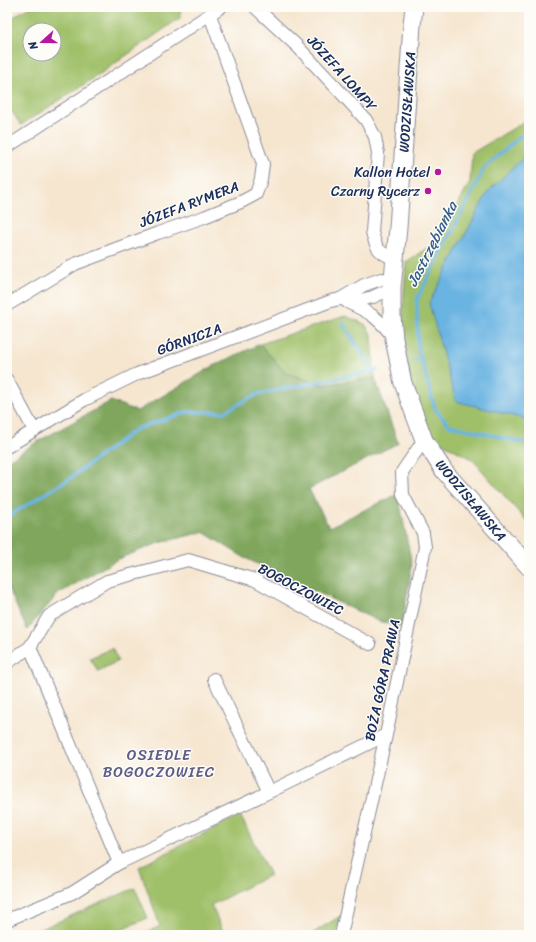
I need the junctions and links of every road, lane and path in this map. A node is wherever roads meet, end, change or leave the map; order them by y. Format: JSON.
{"nodes":[{"id":1,"x":221,"y":7,"type":"edge"},
{"id":2,"x":255,"y":7,"type":"edge"},
{"id":3,"x":409,"y":7,"type":"edge"},
{"id":4,"x":414,"y":7,"type":"edge"},
{"id":5,"x":210,"y":15,"type":"junction"},
{"id":6,"x":412,"y":25,"type":"junction"},
{"id":7,"x":7,"y":147,"type":"edge"},
{"id":8,"x":395,"y":259,"type":"junction"},
{"id":9,"x":393,"y":284,"type":"junction"},
{"id":10,"x":340,"y":299,"type":"junction"},
{"id":11,"x":7,"y":305,"type":"edge"},
{"id":12,"x":394,"y":339,"type":"junction"},
{"id":13,"x":7,"y":380,"type":"edge"},
{"id":14,"x":34,"y":430,"type":"junction"},
{"id":15,"x":424,"y":440,"type":"junction"},
{"id":16,"x":7,"y":447,"type":"edge"},
{"id":17,"x":523,"y":553,"type":"edge"},
{"id":18,"x":529,"y":567,"type":"edge"},
{"id":19,"x":370,"y":644,"type":"dead end"},
{"id":20,"x":30,"y":647,"type":"junction"},
{"id":21,"x":7,"y":663,"type":"edge"},
{"id":22,"x":214,"y":679,"type":"dead end"},
{"id":23,"x":386,"y":735,"type":"junction"},
{"id":24,"x":269,"y":792,"type":"junction"},
{"id":25,"x":119,"y":863,"type":"junction"},
{"id":26,"x":7,"y":920,"type":"edge"},
{"id":27,"x":342,"y":935,"type":"edge"}],
"edges":[{"from":1,"to":5,"type":"street"},
{"from":2,"to":8,"type":"street","name":"JÓZEFA LOMPY"},
{"from":3,"to":6,"type":"main road","name":"WODZISŁAWSKA"},
{"from":4,"to":6,"type":"main road","name":"WODZISŁAWSKA"},
{"from":5,"to":7,"type":"street"},
{"from":5,"to":11,"type":"street","name":"JÓZEFA RYMERA"},
{"from":6,"to":8,"type":"main road","name":"WODZISŁAWSKA"},
{"from":8,"to":9,"type":"main road","name":"WODZISŁAWSKA"},
{"from":9,"to":10,"type":"street","name":"GÓRNICZA"},
{"from":9,"to":12,"type":"main road","name":"WODZISŁAWSKA"},
{"from":10,"to":12,"type":"street"},
{"from":10,"to":14,"type":"street","name":"GÓRNICZA"},
{"from":12,"to":15,"type":"main road","name":"WODZISŁAWSKA"},
{"from":13,"to":14,"type":"street"},
{"from":14,"to":16,"type":"street","name":"GÓRNICZA"},
{"from":15,"to":17,"type":"main road","name":"WODZISŁAWSKA"},
{"from":15,"to":23,"type":"street","name":"BOŻA GÓRA PRAWA"},
{"from":17,"to":18,"type":"main road","name":"WODZISŁAWSKA"},
{"from":19,"to":20,"type":"street","name":"BOGOCZOWIEC"},
{"from":20,"to":21,"type":"street","name":"BOGOCZOWIEC"},
{"from":20,"to":25,"type":"street"},
{"from":22,"to":24,"type":"street"},
{"from":23,"to":24,"type":"street"},
{"from":23,"to":27,"type":"street","name":"BOŻA GÓRA PRAWA"},
{"from":24,"to":25,"type":"street"},
{"from":25,"to":26,"type":"street"}]}
